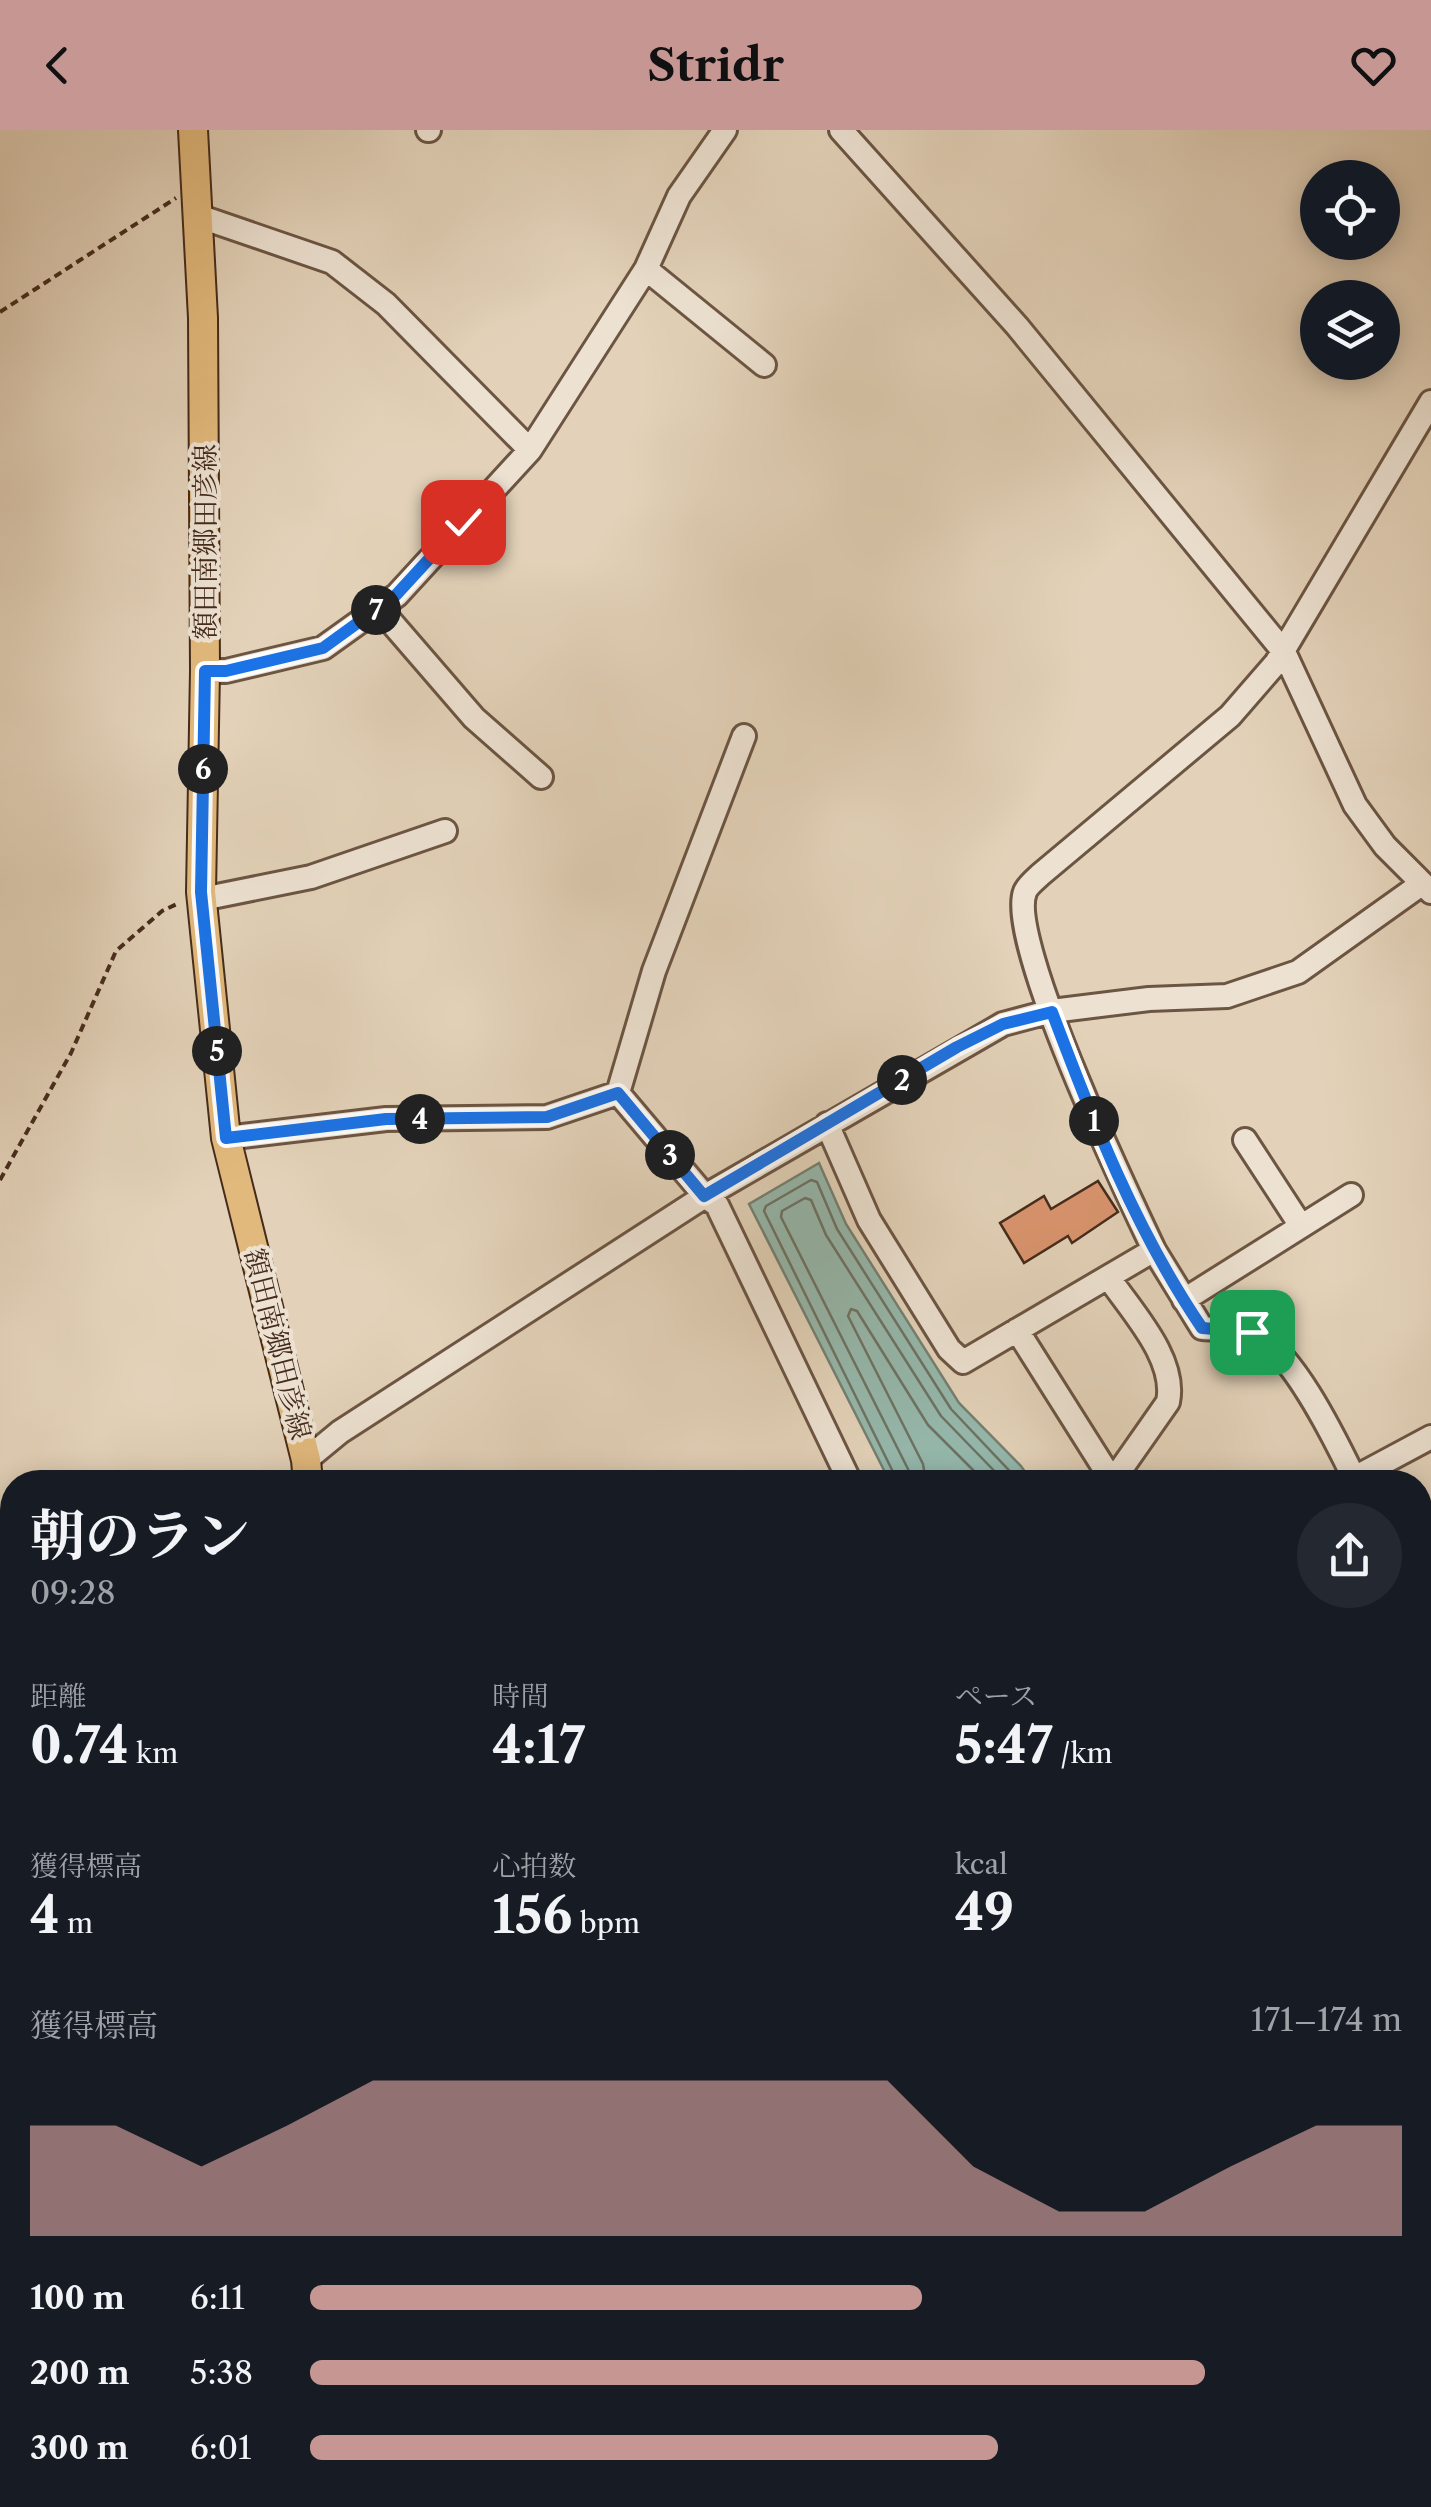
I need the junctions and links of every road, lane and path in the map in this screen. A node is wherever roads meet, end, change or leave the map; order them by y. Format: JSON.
{"nodes":[{"id":1,"x":193,"y":130,"type":"edge"},
{"id":2,"x":725,"y":130,"type":"edge"},
{"id":3,"x":841,"y":130,"type":"edge"},
{"id":4,"x":196,"y":185,"type":"junction"},
{"id":5,"x":198,"y":216,"type":"junction"},
{"id":6,"x":646,"y":269,"type":"junction"},
{"id":7,"x":0,"y":312,"type":"edge"},
{"id":8,"x":764,"y":366,"type":"dead end"},
{"id":9,"x":1431,"y":402,"type":"edge"},
{"id":10,"x":530,"y":450,"type":"junction"},
{"id":11,"x":379,"y":608,"type":"junction"},
{"id":12,"x":1284,"y":652,"type":"junction"},
{"id":13,"x":205,"y":671,"type":"junction"},
{"id":14,"x":744,"y":736,"type":"dead end"},
{"id":15,"x":541,"y":777,"type":"dead end"},
{"id":16,"x":445,"y":831,"type":"dead end"},
{"id":17,"x":1426,"y":888,"type":"edge"},
{"id":18,"x":202,"y":896,"type":"junction"},
{"id":19,"x":1052,"y":1012,"type":"junction"},
{"id":20,"x":618,"y":1093,"type":"junction"},
{"id":21,"x":827,"y":1124,"type":"junction"},
{"id":22,"x":226,"y":1138,"type":"junction"},
{"id":23,"x":1245,"y":1140,"type":"dead end"},
{"id":24,"x":0,"y":1180,"type":"edge"},
{"id":25,"x":1351,"y":1195,"type":"dead end"},
{"id":26,"x":704,"y":1196,"type":"junction"},
{"id":27,"x":1301,"y":1226,"type":"junction"},
{"id":28,"x":1154,"y":1250,"type":"junction"},
{"id":29,"x":1109,"y":1278,"type":"junction"},
{"id":30,"x":1184,"y":1300,"type":"junction"},
{"id":31,"x":1018,"y":1330,"type":"junction"},
{"id":32,"x":1431,"y":1436,"type":"edge"},
{"id":33,"x":308,"y":1470,"type":"edge"},
{"id":34,"x":309,"y":1470,"type":"edge"},
{"id":35,"x":844,"y":1470,"type":"edge"},
{"id":36,"x":1106,"y":1470,"type":"edge"},
{"id":37,"x":1121,"y":1470,"type":"edge"},
{"id":38,"x":1347,"y":1470,"type":"edge"},
{"id":39,"x":1373,"y":1470,"type":"edge"}],
"edges":[{"from":1,"to":4,"type":"main road","name":"額田南郷田彦線"},
{"from":2,"to":6,"type":"street"},
{"from":3,"to":12,"type":"street"},
{"from":4,"to":5,"type":"main road","name":"額田南郷田彦線"},
{"from":4,"to":7,"type":"path"},
{"from":5,"to":10,"type":"street"},
{"from":5,"to":13,"type":"main road","name":"額田南郷田彦線"},
{"from":6,"to":8,"type":"street"},
{"from":6,"to":10,"type":"street"},
{"from":9,"to":12,"type":"street"},
{"from":10,"to":11,"type":"street"},
{"from":11,"to":13,"type":"street"},
{"from":11,"to":15,"type":"street"},
{"from":12,"to":17,"type":"street"},
{"from":12,"to":19,"type":"street"},
{"from":13,"to":18,"type":"main road","name":"額田南郷田彦線"},
{"from":14,"to":20,"type":"street"},
{"from":16,"to":18,"type":"street"},
{"from":17,"to":19,"type":"street"},
{"from":18,"to":22,"type":"main road","name":"額田南郷田彦線"},
{"from":18,"to":24,"type":"path"},
{"from":19,"to":21,"type":"street"},
{"from":19,"to":28,"type":"street"},
{"from":20,"to":22,"type":"street"},
{"from":20,"to":26,"type":"street"},
{"from":21,"to":26,"type":"street"},
{"from":21,"to":31,"type":"street"},
{"from":22,"to":33,"type":"main road","name":"額田南郷田彦線"},
{"from":23,"to":27,"type":"street"},
{"from":25,"to":27,"type":"street"},
{"from":26,"to":34,"type":"street"},
{"from":26,"to":35,"type":"street"},
{"from":27,"to":30,"type":"street"},
{"from":28,"to":29,"type":"street"},
{"from":28,"to":30,"type":"street"},
{"from":29,"to":31,"type":"street"},
{"from":29,"to":37,"type":"street"},
{"from":30,"to":38,"type":"street"},
{"from":31,"to":36,"type":"street"},
{"from":32,"to":39,"type":"street"}]}
